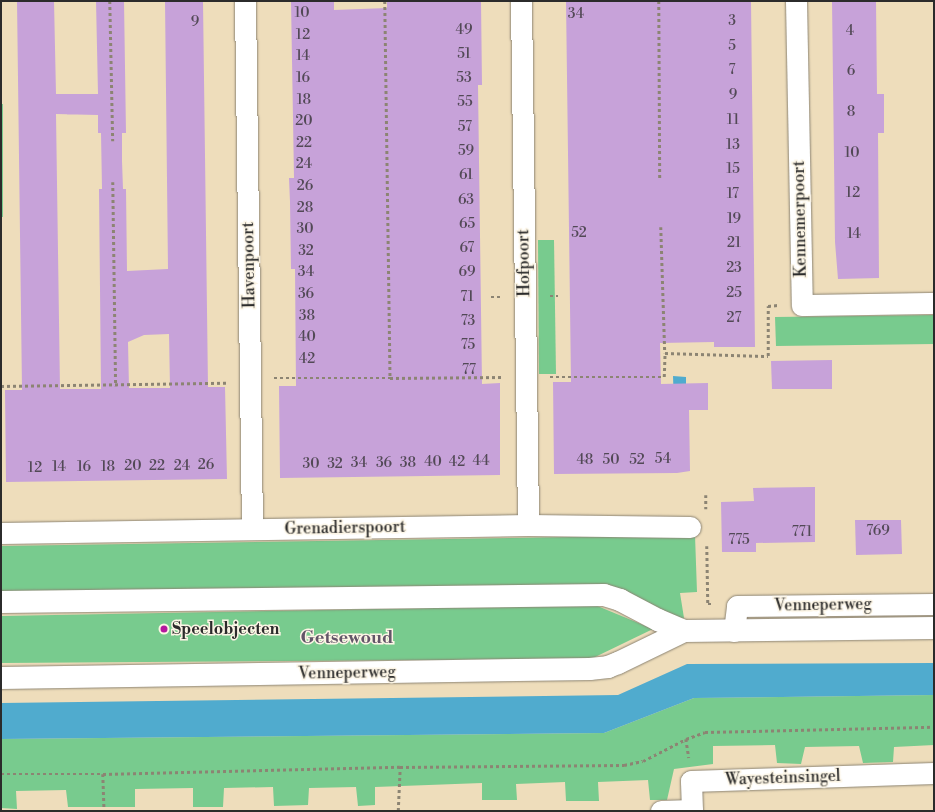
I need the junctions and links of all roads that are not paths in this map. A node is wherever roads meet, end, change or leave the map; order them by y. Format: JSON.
{"nodes":[{"id":1,"x":245,"y":1,"type":"edge"},
{"id":2,"x":521,"y":1,"type":"edge"},
{"id":3,"x":796,"y":1,"type":"edge"},
{"id":4,"x":934,"y":303,"type":"edge"},
{"id":5,"x":528,"y":526,"type":"junction"},
{"id":6,"x":690,"y":527,"type":"dead end"},
{"id":7,"x":252,"y":529,"type":"junction"},
{"id":8,"x":1,"y":533,"type":"edge"},
{"id":9,"x":1,"y":602,"type":"edge"},
{"id":10,"x":934,"y":604,"type":"edge"},
{"id":11,"x":934,"y":628,"type":"edge"},
{"id":12,"x":684,"y":631,"type":"junction"},
{"id":13,"x":734,"y":632,"type":"junction"},
{"id":14,"x":1,"y":678,"type":"edge"},
{"id":15,"x":934,"y":773,"type":"edge"},
{"id":16,"x":661,"y":811,"type":"edge"},
{"id":17,"x":692,"y":811,"type":"edge"}],
"edges":[{"from":1,"to":7,"type":"street","name":"Havenpoort"},
{"from":2,"to":5,"type":"street","name":"Hofpoort"},
{"from":3,"to":4,"type":"street","name":"Kennemerpoort"},
{"from":5,"to":6,"type":"street","name":"Grenadierspoort"},
{"from":5,"to":7,"type":"street","name":"Grenadierspoort"},
{"from":7,"to":8,"type":"street","name":"Grenadierspoort"},
{"from":9,"to":12,"type":"street","name":"Venneperweg"},
{"from":10,"to":13,"type":"street","name":"Venneperweg"},
{"from":11,"to":13,"type":"street","name":"Venneperweg"},
{"from":12,"to":13,"type":"street","name":"Venneperweg"},
{"from":12,"to":14,"type":"street","name":"Venneperweg"},
{"from":15,"to":17,"type":"street","name":"Wayesteinsingel"},
{"from":16,"to":17,"type":"street","name":"Wayesteinsingel"}]}
